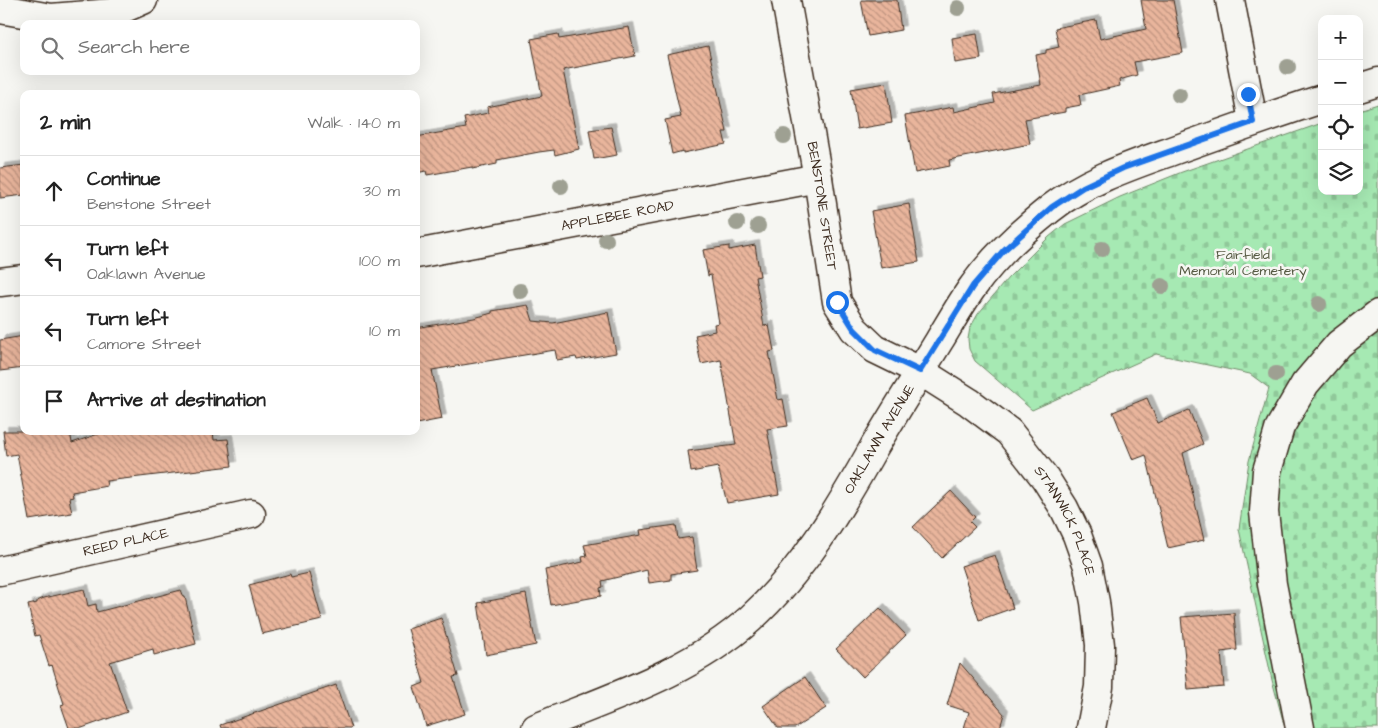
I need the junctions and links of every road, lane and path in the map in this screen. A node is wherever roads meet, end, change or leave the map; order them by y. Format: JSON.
{"nodes":[{"id":1,"x":143,"y":0,"type":"edge"},
{"id":2,"x":786,"y":0,"type":"edge"},
{"id":3,"x":1230,"y":0,"type":"edge"},
{"id":4,"x":0,"y":9,"type":"edge"},
{"id":5,"x":1378,"y":82,"type":"edge"},
{"id":6,"x":1363,"y":87,"type":"edge"},
{"id":7,"x":1318,"y":101,"type":"edge"},
{"id":8,"x":1253,"y":122,"type":"junction"},
{"id":9,"x":818,"y":178,"type":"junction"},
{"id":10,"x":420,"y":253,"type":"edge"},
{"id":11,"x":20,"y":280,"type":"edge"},
{"id":12,"x":0,"y":282,"type":"edge"},
{"id":13,"x":1378,"y":314,"type":"edge"},
{"id":14,"x":920,"y":371,"type":"junction"},
{"id":15,"x":251,"y":514,"type":"dead end"},
{"id":16,"x":0,"y":571,"type":"edge"},
{"id":17,"x":536,"y":728,"type":"edge"},
{"id":18,"x":1091,"y":728,"type":"edge"},
{"id":19,"x":1300,"y":728,"type":"edge"}],
"edges":[{"from":1,"to":4,"type":"street"},
{"from":2,"to":9,"type":"street","name":"BENSTONE STREET"},
{"from":3,"to":8,"type":"street"},
{"from":5,"to":6,"type":"street"},
{"from":7,"to":8,"type":"street","name":"OAKLAWN AVENUE"},
{"from":8,"to":14,"type":"street","name":"OAKLAWN AVENUE"},
{"from":9,"to":10,"type":"street","name":"APPLEBEE ROAD"},
{"from":9,"to":14,"type":"street","name":"BENSTONE STREET"},
{"from":11,"to":12,"type":"street"},
{"from":13,"to":19,"type":"street"},
{"from":14,"to":17,"type":"street","name":"OAKLAWN AVENUE"},
{"from":14,"to":18,"type":"street","name":"STANWICK PLACE"},
{"from":15,"to":16,"type":"street","name":"REED PLACE"}]}
